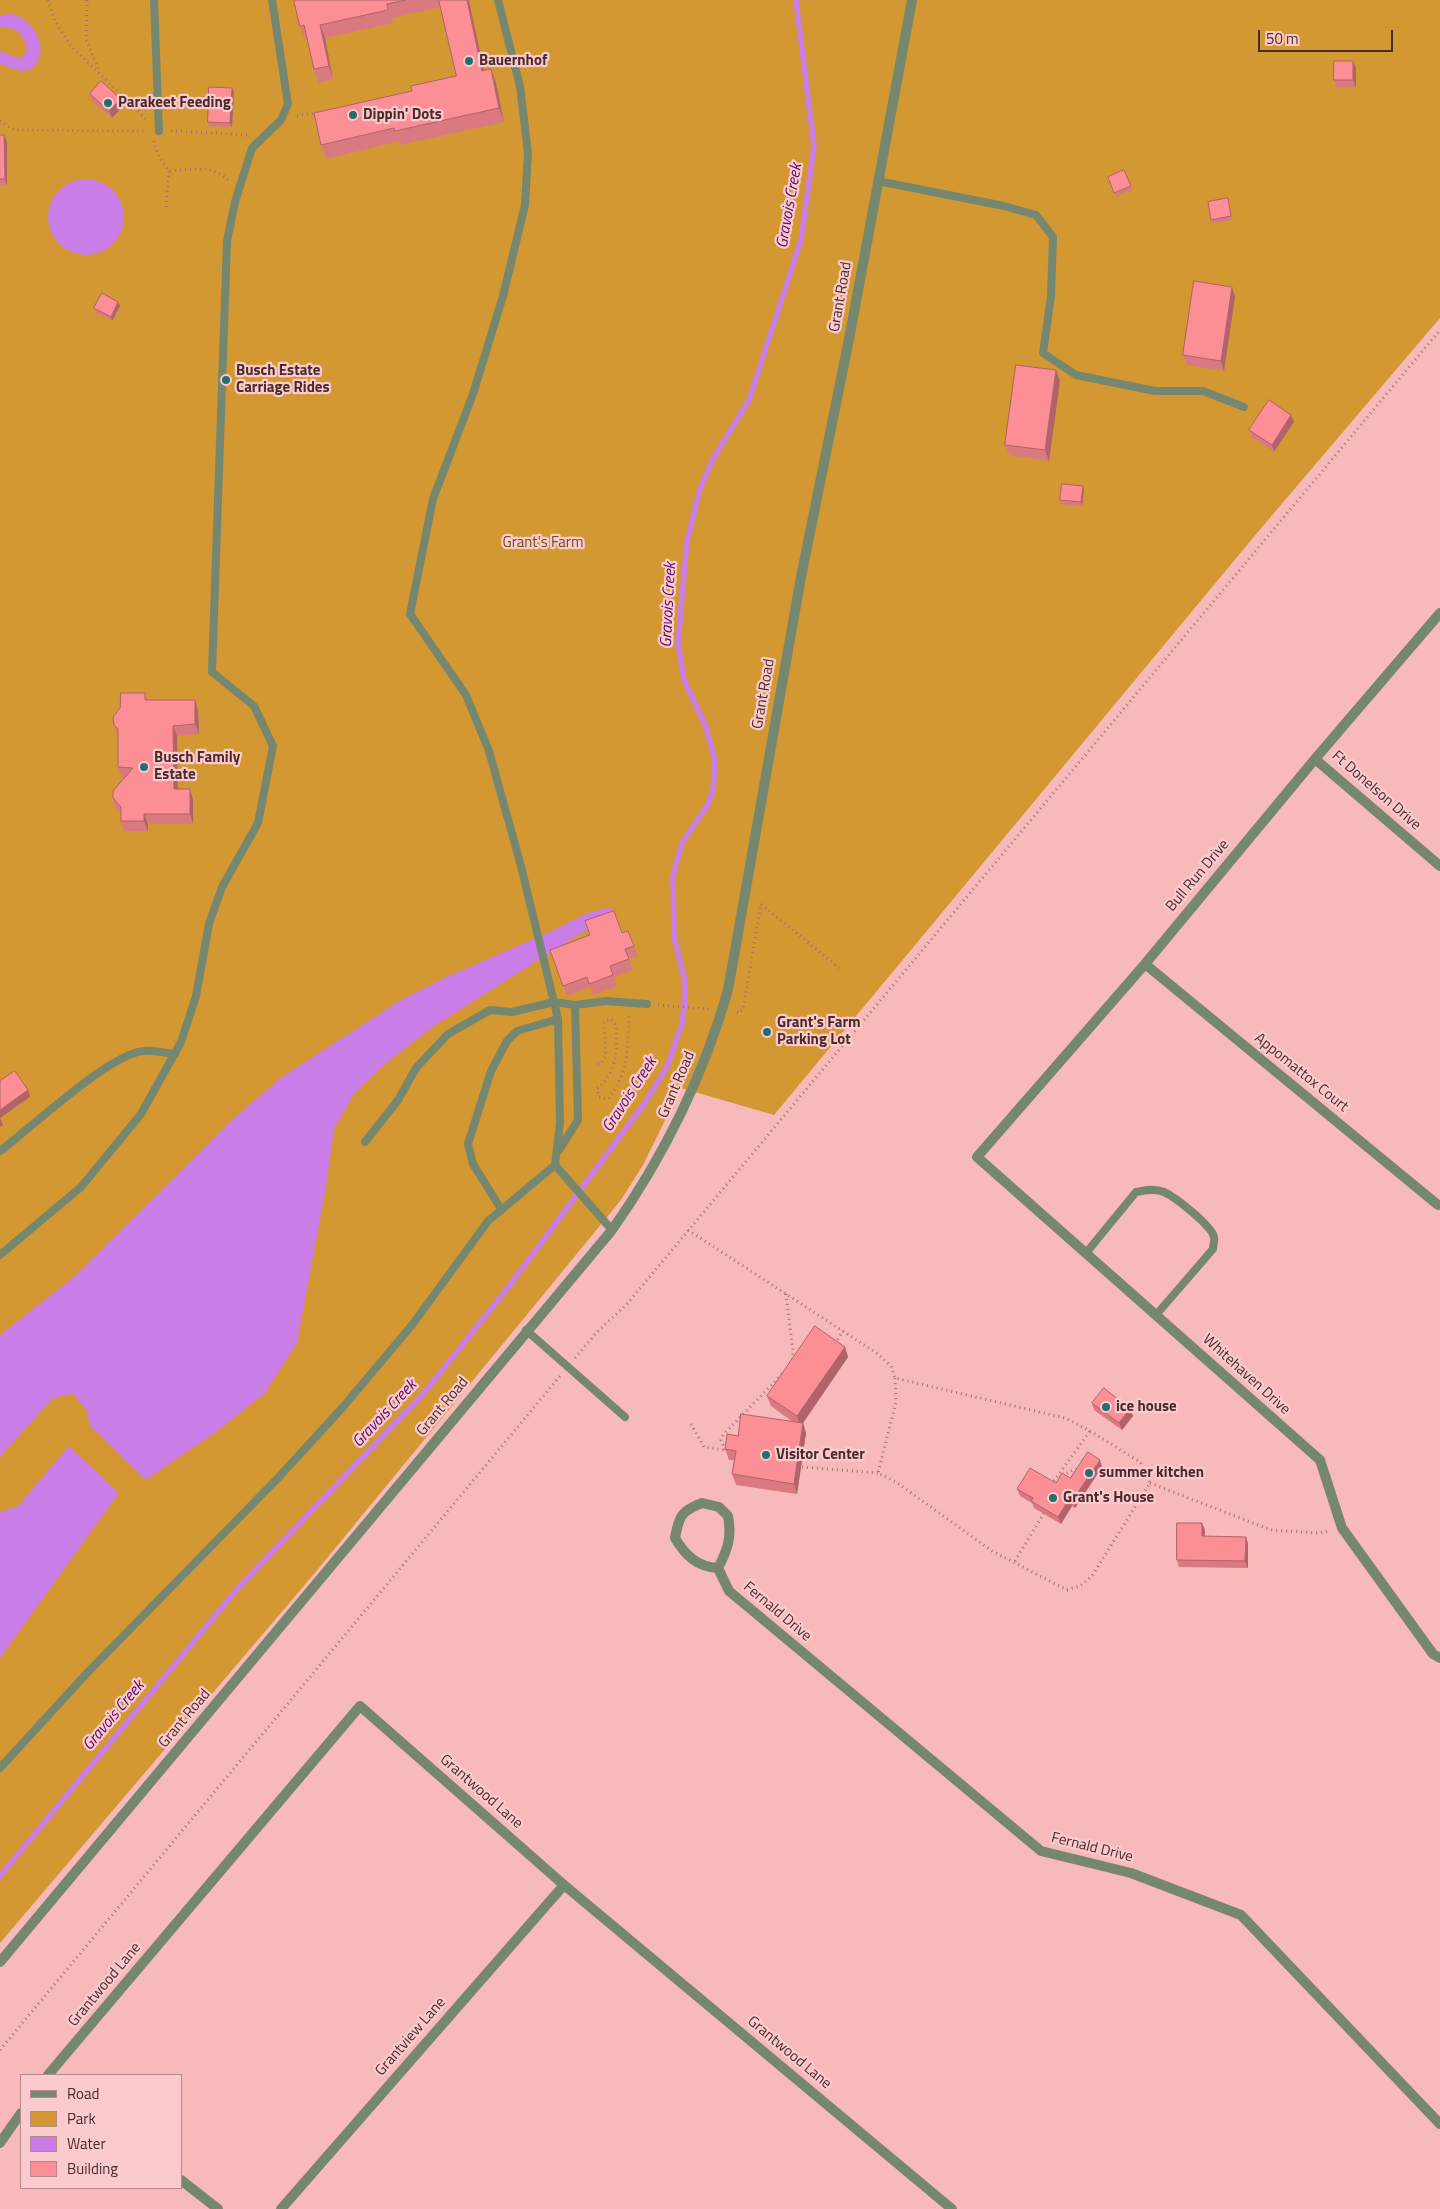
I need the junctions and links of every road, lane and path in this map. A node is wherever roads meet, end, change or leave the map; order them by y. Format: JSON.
{"nodes":[{"id":1,"x":48,"y":0,"type":"edge"},
{"id":2,"x":88,"y":0,"type":"edge"},
{"id":3,"x":154,"y":0,"type":"edge"},
{"id":4,"x":272,"y":0,"type":"edge"},
{"id":5,"x":498,"y":0,"type":"edge"},
{"id":6,"x":912,"y":0,"type":"edge"},
{"id":7,"x":99,"y":71,"type":"junction"},
{"id":8,"x":323,"y":111,"type":"edge"},
{"id":9,"x":281,"y":120,"type":"junction"},
{"id":10,"x":0,"y":121,"type":"edge"},
{"id":11,"x":155,"y":131,"type":"junction"},
{"id":12,"x":265,"y":136,"type":"junction"},
{"id":13,"x":169,"y":171,"type":"junction"},
{"id":14,"x":878,"y":181,"type":"junction"},
{"id":15,"x":239,"y":192,"type":"junction"},
{"id":16,"x":166,"y":207,"type":"dead end"},
{"id":17,"x":1440,"y":330,"type":"edge"},
{"id":18,"x":1244,"y":407,"type":"dead end"},
{"id":19,"x":1440,"y":613,"type":"edge"},
{"id":20,"x":1315,"y":758,"type":"junction"},
{"id":21,"x":1440,"y":866,"type":"edge"},
{"id":22,"x":1145,"y":964,"type":"junction"},
{"id":23,"x":839,"y":968,"type":"dead end"},
{"id":24,"x":554,"y":1002,"type":"junction"},
{"id":25,"x":629,"y":1003,"type":"junction"},
{"id":26,"x":647,"y":1004,"type":"joint"},
{"id":27,"x":575,"y":1005,"type":"junction"},
{"id":28,"x":705,"y":1009,"type":"dead end"},
{"id":29,"x":736,"y":1012,"type":"dead end"},
{"id":30,"x":558,"y":1018,"type":"junction"},
{"id":31,"x":175,"y":1054,"type":"junction"},
{"id":32,"x":598,"y":1064,"type":"dead end"},
{"id":33,"x":365,"y":1142,"type":"dead end"},
{"id":34,"x":0,"y":1151,"type":"edge"},
{"id":35,"x":557,"y":1154,"type":"junction"},
{"id":36,"x":977,"y":1157,"type":"joint"},
{"id":37,"x":554,"y":1165,"type":"junction"},
{"id":38,"x":1438,"y":1205,"type":"dead end"},
{"id":39,"x":502,"y":1209,"type":"junction"},
{"id":40,"x":612,"y":1230,"type":"junction"},
{"id":41,"x":688,"y":1230,"type":"junction"},
{"id":42,"x":1086,"y":1253,"type":"junction"},
{"id":43,"x":0,"y":1256,"type":"edge"},
{"id":44,"x":786,"y":1294,"type":"junction"},
{"id":45,"x":1156,"y":1315,"type":"junction"},
{"id":46,"x":526,"y":1330,"type":"junction"},
{"id":47,"x":842,"y":1331,"type":"junction"},
{"id":48,"x":833,"y":1346,"type":"edge"},
{"id":49,"x":574,"y":1359,"type":"dead end"},
{"id":50,"x":895,"y":1378,"type":"junction"},
{"id":51,"x":557,"y":1379,"type":"dead end"},
{"id":52,"x":625,"y":1416,"type":"dead end"},
{"id":53,"x":691,"y":1424,"type":"dead end"},
{"id":54,"x":1090,"y":1431,"type":"junction"},
{"id":55,"x":725,"y":1450,"type":"junction"},
{"id":56,"x":730,"y":1451,"type":"edge"},
{"id":57,"x":1081,"y":1462,"type":"edge"},
{"id":58,"x":802,"y":1467,"type":"dead end"},
{"id":59,"x":878,"y":1473,"type":"junction"},
{"id":60,"x":1057,"y":1477,"type":"junction"},
{"id":61,"x":1150,"y":1483,"type":"junction"},
{"id":62,"x":1051,"y":1486,"type":"edge"},
{"id":63,"x":1044,"y":1513,"type":"edge"},
{"id":64,"x":1342,"y":1528,"type":"junction"},
{"id":65,"x":1015,"y":1561,"type":"junction"},
{"id":66,"x":718,"y":1568,"type":"junction"},
{"id":67,"x":1440,"y":1658,"type":"edge"},
{"id":68,"x":0,"y":1768,"type":"edge"},
{"id":69,"x":564,"y":1884,"type":"junction"},
{"id":70,"x":0,"y":1962,"type":"edge"},
{"id":71,"x":0,"y":2050,"type":"edge"},
{"id":72,"x":49,"y":2074,"type":"edge"},
{"id":73,"x":20,"y":2114,"type":"edge"},
{"id":74,"x":1440,"y":2124,"type":"edge"},
{"id":75,"x":0,"y":2143,"type":"edge"},
{"id":76,"x":182,"y":2181,"type":"edge"},
{"id":77,"x":218,"y":2209,"type":"edge"},
{"id":78,"x":281,"y":2209,"type":"edge"},
{"id":79,"x":952,"y":2209,"type":"edge"}],
"edges":[{"from":1,"to":7,"type":"path"},
{"from":2,"to":7,"type":"path"},
{"from":3,"to":11,"type":"lane"},
{"from":4,"to":9,"type":"lane"},
{"from":5,"to":24,"type":"lane"},
{"from":6,"to":14,"type":"street","name":"Grant Road"},
{"from":7,"to":11,"type":"path"},
{"from":8,"to":9,"type":"path"},
{"from":9,"to":12,"type":"lane"},
{"from":10,"to":11,"type":"path"},
{"from":11,"to":12,"type":"path"},
{"from":11,"to":13,"type":"path"},
{"from":12,"to":15,"type":"lane"},
{"from":13,"to":15,"type":"path"},
{"from":13,"to":16,"type":"path"},
{"from":14,"to":18,"type":"lane"},
{"from":14,"to":40,"type":"street","name":"Grant Road"},
{"from":15,"to":31,"type":"lane"},
{"from":17,"to":41,"type":"path"},
{"from":19,"to":20,"type":"street","name":"Bull Run Drive"},
{"from":20,"to":21,"type":"street","name":"Ft Donelson Drive"},
{"from":20,"to":22,"type":"street","name":"Bull Run Drive"},
{"from":22,"to":36,"type":"street","name":"Bull Run Drive"},
{"from":22,"to":38,"type":"street","name":"Appomattox Court"},
{"from":23,"to":29,"type":"path"},
{"from":24,"to":27,"type":"lane"},
{"from":24,"to":30,"type":"lane"},
{"from":24,"to":33,"type":"lane"},
{"from":25,"to":26,"type":"lane"},
{"from":25,"to":27,"type":"lane"},
{"from":25,"to":32,"type":"path"},
{"from":26,"to":28,"type":"path"},
{"from":27,"to":35,"type":"lane"},
{"from":30,"to":35,"type":"lane"},
{"from":30,"to":39,"type":"lane"},
{"from":31,"to":34,"type":"lane"},
{"from":31,"to":43,"type":"lane"},
{"from":35,"to":37,"type":"lane"},
{"from":36,"to":42,"type":"street","name":"Whitehaven Drive"},
{"from":37,"to":39,"type":"lane"},
{"from":37,"to":40,"type":"lane"},
{"from":39,"to":68,"type":"lane"},
{"from":40,"to":46,"type":"street","name":"Grant Road"},
{"from":41,"to":44,"type":"path"},
{"from":41,"to":49,"type":"path"},
{"from":42,"to":45,"type":"street","name":"Whitehaven Drive"},
{"from":42,"to":45,"type":"lane"},
{"from":44,"to":47,"type":"path"},
{"from":44,"to":55,"type":"path"},
{"from":45,"to":64,"type":"street","name":"Whitehaven Drive"},
{"from":46,"to":52,"type":"lane"},
{"from":46,"to":70,"type":"street","name":"Grant Road"},
{"from":47,"to":48,"type":"path"},
{"from":47,"to":50,"type":"path"},
{"from":50,"to":54,"type":"path"},
{"from":50,"to":59,"type":"path"},
{"from":51,"to":71,"type":"path"},
{"from":53,"to":55,"type":"path"},
{"from":54,"to":60,"type":"path"},
{"from":54,"to":61,"type":"path"},
{"from":55,"to":56,"type":"path"},
{"from":57,"to":60,"type":"path"},
{"from":58,"to":59,"type":"path"},
{"from":59,"to":65,"type":"path"},
{"from":60,"to":62,"type":"path"},
{"from":61,"to":64,"type":"path"},
{"from":61,"to":65,"type":"path"},
{"from":63,"to":65,"type":"path"},
{"from":64,"to":67,"type":"street","name":"Whitehaven Drive"},
{"from":66,"to":66,"type":"street"},
{"from":66,"to":74,"type":"street","name":"Fernald Drive"},
{"from":69,"to":72,"type":"street","name":"Grantwood Lane"},
{"from":69,"to":78,"type":"street","name":"Grantview Lane"},
{"from":69,"to":79,"type":"street","name":"Grantwood Lane"},
{"from":73,"to":75,"type":"street"},
{"from":76,"to":77,"type":"street"}]}
